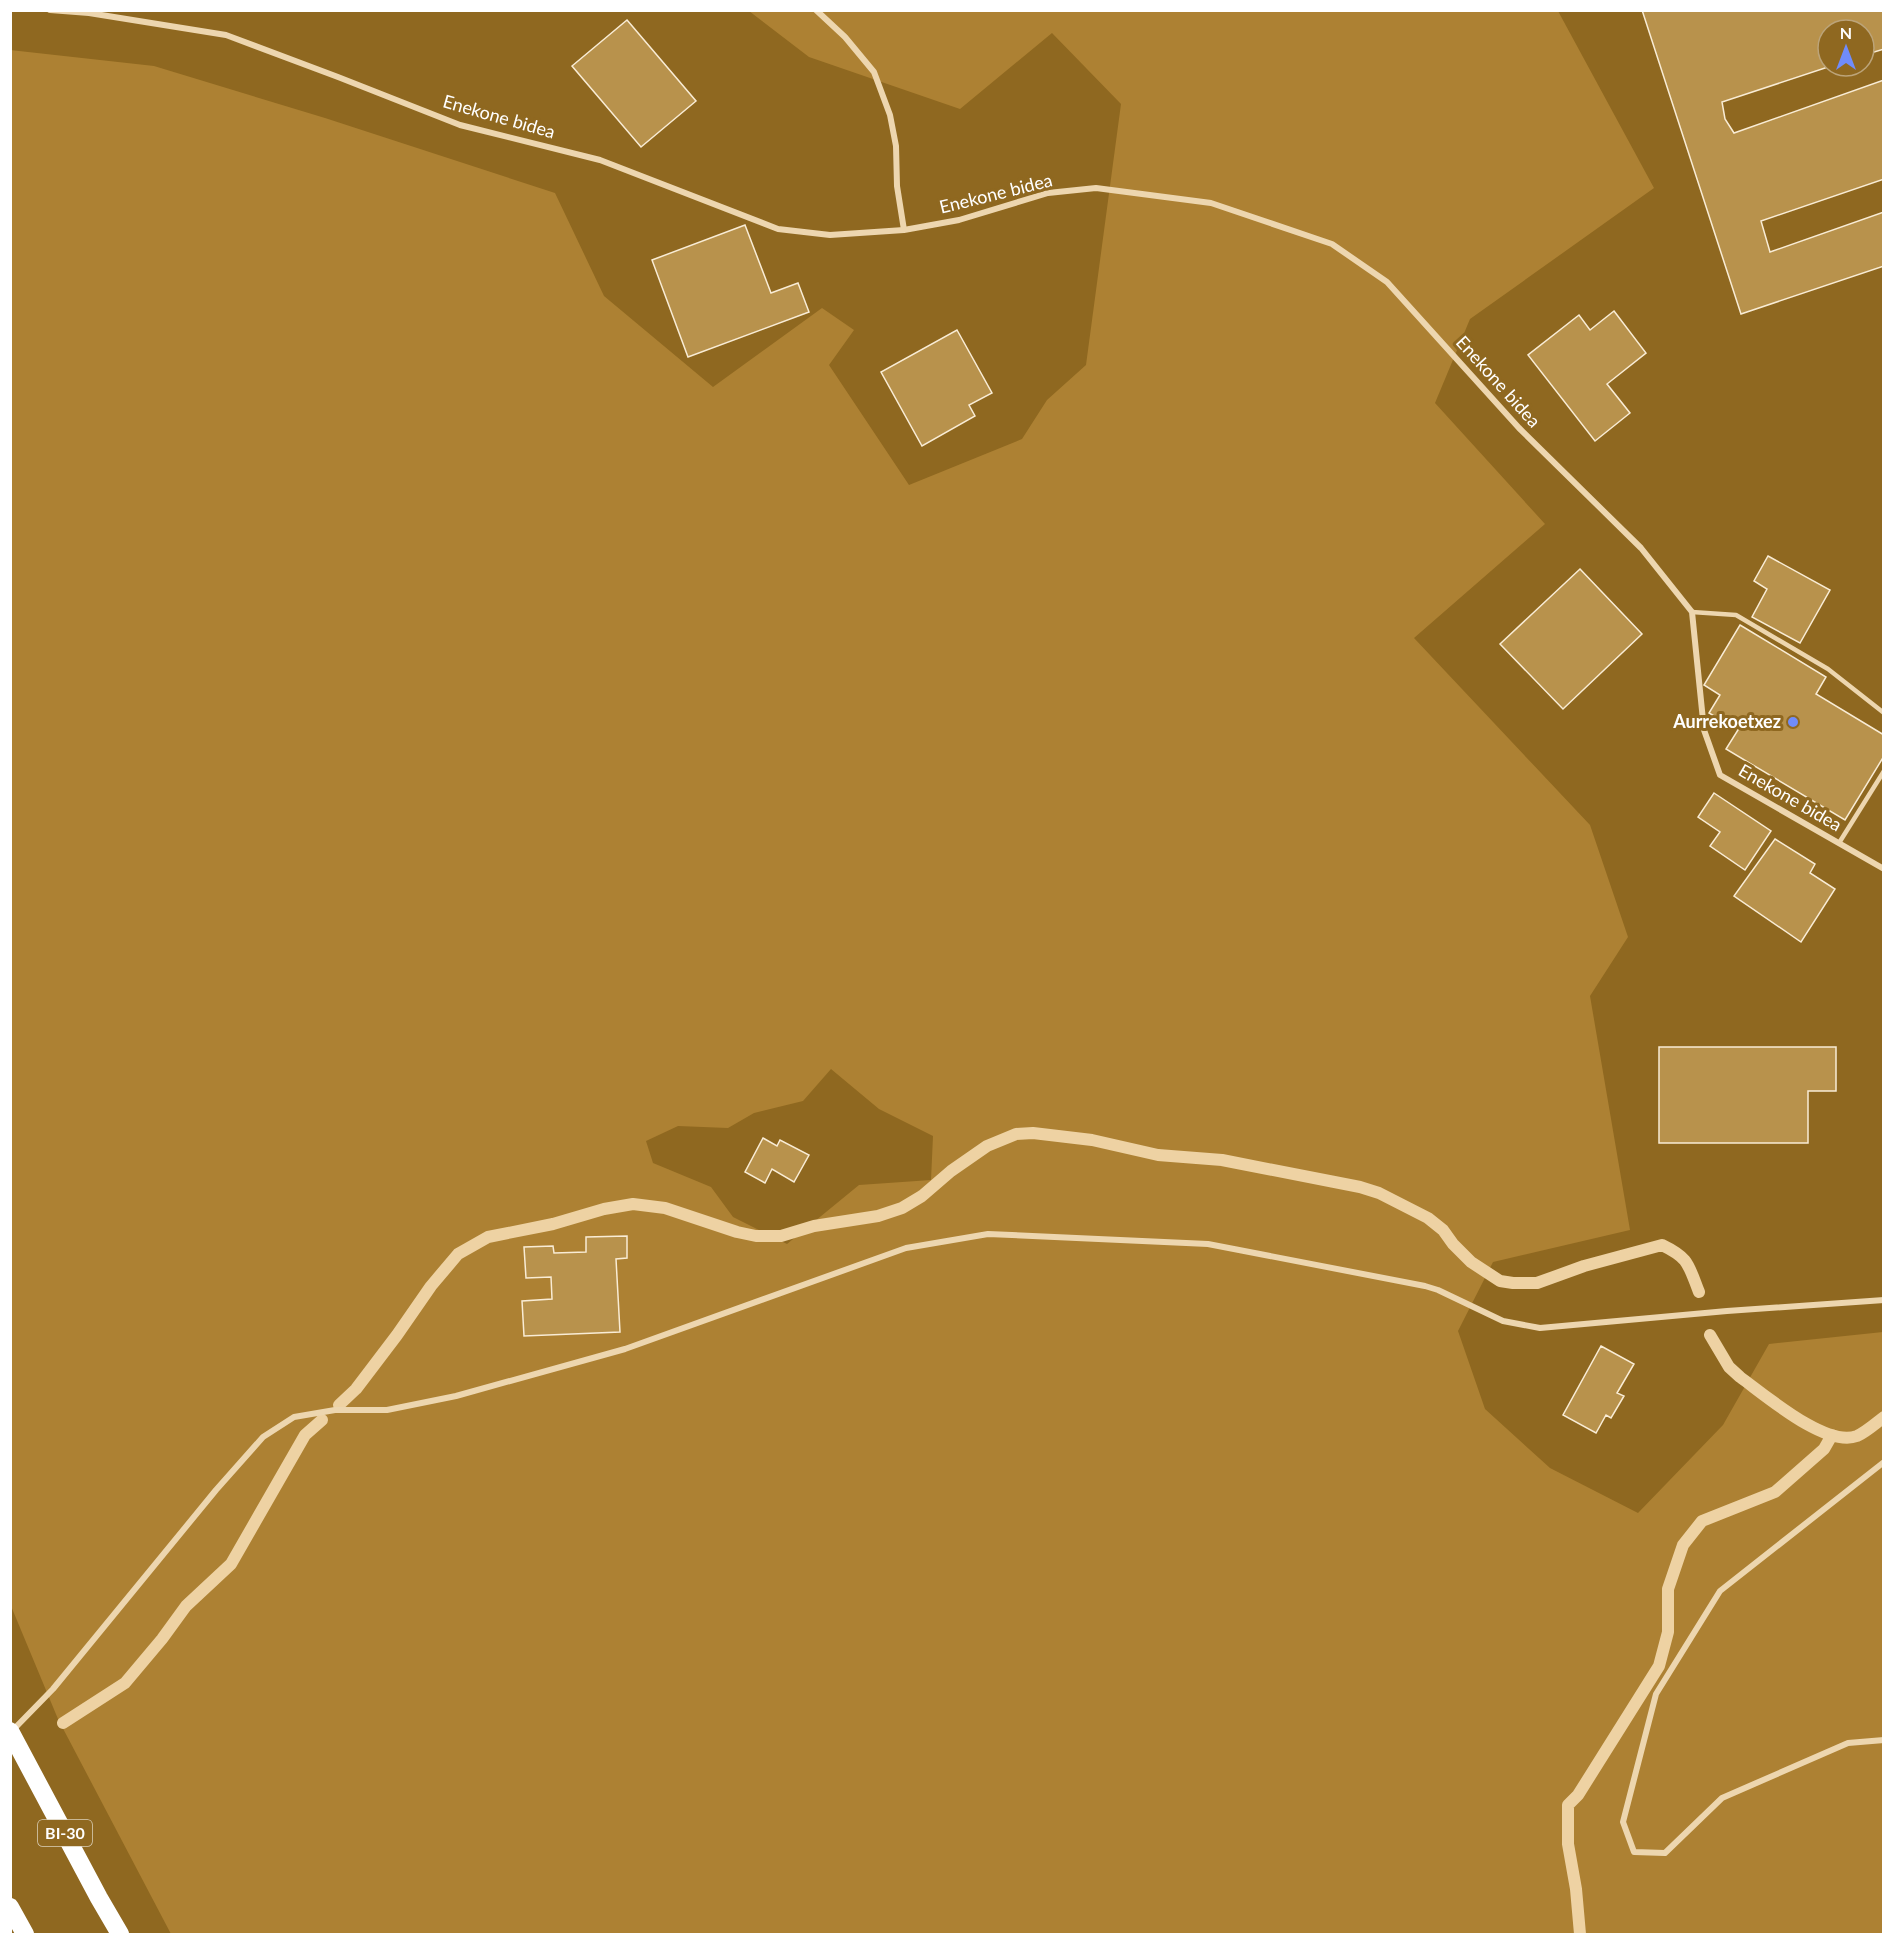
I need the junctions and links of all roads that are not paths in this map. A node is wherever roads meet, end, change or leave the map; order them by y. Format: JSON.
{"nodes":[{"id":1,"x":50,"y":10,"type":"edge"},
{"id":2,"x":816,"y":10,"type":"edge"},
{"id":3,"x":89,"y":12,"type":"edge"},
{"id":4,"x":904,"y":230,"type":"junction"},
{"id":5,"x":1692,"y":612,"type":"junction"},
{"id":6,"x":1884,"y":713,"type":"edge"},
{"id":7,"x":1884,"y":771,"type":"edge"},
{"id":8,"x":1839,"y":843,"type":"junction"},
{"id":9,"x":1884,"y":869,"type":"edge"},
{"id":10,"x":1884,"y":1300,"type":"edge"},
{"id":11,"x":1884,"y":1462,"type":"edge"},
{"id":12,"x":10,"y":1732,"type":"edge"},
{"id":13,"x":1884,"y":1740,"type":"edge"},
{"id":14,"x":10,"y":1907,"type":"edge"},
{"id":15,"x":25,"y":1935,"type":"edge"},
{"id":16,"x":120,"y":1935,"type":"edge"}],
"edges":[{"from":1,"to":3,"type":"street","name":"Enekone bidea"},
{"from":2,"to":4,"type":"street"},
{"from":3,"to":4,"type":"street","name":"Enekone bidea"},
{"from":4,"to":5,"type":"street","name":"Enekone bidea"},
{"from":5,"to":6,"type":"lane"},
{"from":5,"to":8,"type":"street","name":"Enekone bidea"},
{"from":7,"to":8,"type":"lane"},
{"from":8,"to":9,"type":"street","name":"Enekone bidea"},
{"from":10,"to":12,"type":"street"},
{"from":11,"to":13,"type":"street"},
{"from":12,"to":16,"type":"highway","number":"BI-30","bridge":true},
{"from":14,"to":15,"type":"highway"}]}
